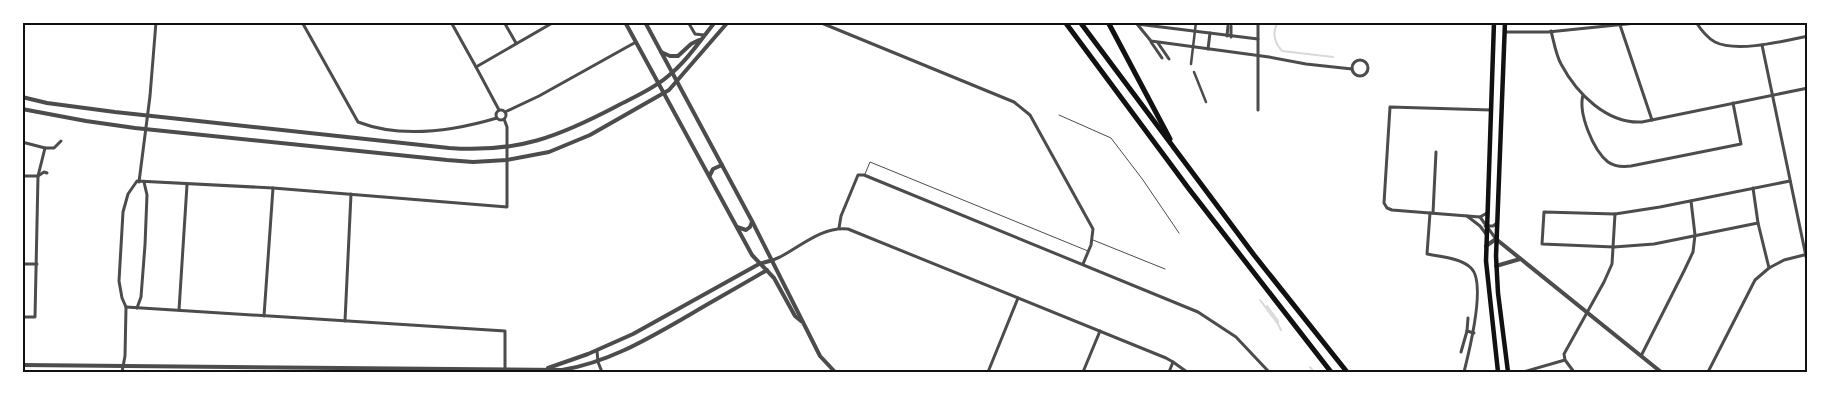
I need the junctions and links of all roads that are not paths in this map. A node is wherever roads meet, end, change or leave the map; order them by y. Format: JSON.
{"nodes":[{"id":1,"x":156,"y":22,"type":"edge"},
{"id":2,"x":302,"y":22,"type":"edge"},
{"id":3,"x":451,"y":22,"type":"edge"},
{"id":4,"x":504,"y":22,"type":"edge"},
{"id":5,"x":554,"y":22,"type":"edge"},
{"id":6,"x":625,"y":22,"type":"edge"},
{"id":7,"x":645,"y":22,"type":"edge"},
{"id":8,"x":688,"y":22,"type":"edge"},
{"id":9,"x":715,"y":22,"type":"edge"},
{"id":10,"x":728,"y":22,"type":"edge"},
{"id":11,"x":819,"y":22,"type":"edge"},
{"id":12,"x":1065,"y":22,"type":"edge"},
{"id":13,"x":1080,"y":22,"type":"edge"},
{"id":14,"x":1108,"y":22,"type":"edge"},
{"id":15,"x":1196,"y":22,"type":"edge"},
{"id":16,"x":1258,"y":22,"type":"edge"},
{"id":17,"x":1494,"y":22,"type":"edge"},
{"id":18,"x":1506,"y":22,"type":"edge"},
{"id":19,"x":1646,"y":22,"type":"edge"},
{"id":20,"x":1696,"y":22,"type":"edge"},
{"id":21,"x":1137,"y":23,"type":"edge"},
{"id":22,"x":1157,"y":24,"type":"edge"},
{"id":23,"x":1620,"y":25,"type":"junction"},
{"id":24,"x":1230,"y":26,"type":"dead end"},
{"id":25,"x":1192,"y":31,"type":"junction"},
{"id":26,"x":1551,"y":31,"type":"junction"},
{"id":27,"x":1505,"y":32,"type":"junction"},
{"id":28,"x":1210,"y":33,"type":"junction"},
{"id":29,"x":705,"y":35,"type":"junction"},
{"id":30,"x":1229,"y":36,"type":"junction"},
{"id":31,"x":1808,"y":36,"type":"edge"},
{"id":32,"x":702,"y":39,"type":"junction"},
{"id":33,"x":1258,"y":39,"type":"junction"},
{"id":34,"x":636,"y":42,"type":"junction"},
{"id":35,"x":1151,"y":42,"type":"junction"},
{"id":36,"x":516,"y":43,"type":"junction"},
{"id":37,"x":1158,"y":43,"type":"junction"},
{"id":38,"x":1762,"y":45,"type":"junction"},
{"id":39,"x":1193,"y":48,"type":"junction"},
{"id":40,"x":1208,"y":49,"type":"junction"},
{"id":41,"x":660,"y":50,"type":"junction"},
{"id":42,"x":1258,"y":55,"type":"junction"},
{"id":43,"x":1162,"y":58,"type":"dead end"},
{"id":44,"x":1169,"y":59,"type":"dead end"},
{"id":45,"x":1191,"y":64,"type":"dead end"},
{"id":46,"x":476,"y":67,"type":"junction"},
{"id":47,"x":1352,"y":68,"type":"junction"},
{"id":48,"x":1194,"y":72,"type":"dead end"},
{"id":49,"x":672,"y":73,"type":"junction"},
{"id":50,"x":678,"y":82,"type":"junction"},
{"id":51,"x":659,"y":83,"type":"junction"},
{"id":52,"x":1808,"y":88,"type":"edge"},
{"id":53,"x":664,"y":94,"type":"junction"},
{"id":54,"x":1583,"y":95,"type":"junction"},
{"id":55,"x":1772,"y":95,"type":"junction"},
{"id":56,"x":22,"y":97,"type":"edge"},
{"id":57,"x":1206,"y":102,"type":"dead end"},
{"id":58,"x":1733,"y":103,"type":"junction"},
{"id":59,"x":22,"y":109,"type":"edge"},
{"id":60,"x":499,"y":110,"type":"junction"},
{"id":61,"x":1258,"y":110,"type":"dead end"},
{"id":62,"x":1491,"y":110,"type":"junction"},
{"id":63,"x":505,"y":112,"type":"junction"},
{"id":64,"x":1059,"y":115,"type":"dead end"},
{"id":65,"x":148,"y":116,"type":"junction"},
{"id":66,"x":497,"y":118,"type":"junction"},
{"id":67,"x":504,"y":119,"type":"junction"},
{"id":68,"x":1652,"y":120,"type":"junction"},
{"id":69,"x":146,"y":129,"type":"junction"},
{"id":70,"x":61,"y":141,"type":"dead end"},
{"id":71,"x":22,"y":142,"type":"edge"},
{"id":72,"x":506,"y":147,"type":"junction"},
{"id":73,"x":45,"y":148,"type":"junction"},
{"id":74,"x":1436,"y":152,"type":"dead end"},
{"id":75,"x":1179,"y":155,"type":"junction"},
{"id":76,"x":507,"y":160,"type":"junction"},
{"id":77,"x":722,"y":165,"type":"junction"},
{"id":78,"x":47,"y":173,"type":"dead end"},
{"id":79,"x":864,"y":175,"type":"junction"},
{"id":80,"x":22,"y":176,"type":"edge"},
{"id":81,"x":38,"y":176,"type":"junction"},
{"id":82,"x":710,"y":177,"type":"junction"},
{"id":83,"x":1790,"y":181,"type":"junction"},
{"id":84,"x":141,"y":182,"type":"junction"},
{"id":85,"x":187,"y":185,"type":"junction"},
{"id":86,"x":272,"y":188,"type":"junction"},
{"id":87,"x":1753,"y":188,"type":"junction"},
{"id":88,"x":351,"y":194,"type":"junction"},
{"id":89,"x":1691,"y":201,"type":"junction"},
{"id":90,"x":1432,"y":213,"type":"junction"},
{"id":91,"x":1487,"y":213,"type":"junction"},
{"id":92,"x":1615,"y":214,"type":"junction"},
{"id":93,"x":1467,"y":216,"type":"junction"},
{"id":94,"x":1480,"y":217,"type":"junction"},
{"id":95,"x":752,"y":221,"type":"junction"},
{"id":96,"x":1497,"y":223,"type":"junction"},
{"id":97,"x":1758,"y":224,"type":"junction"},
{"id":98,"x":736,"y":225,"type":"junction"},
{"id":99,"x":1480,"y":226,"type":"junction"},
{"id":100,"x":1487,"y":226,"type":"junction"},
{"id":101,"x":839,"y":228,"type":"junction"},
{"id":102,"x":1179,"y":233,"type":"dead end"},
{"id":103,"x":1487,"y":235,"type":"junction"},
{"id":104,"x":1695,"y":235,"type":"junction"},
{"id":105,"x":1496,"y":239,"type":"junction"},
{"id":106,"x":1092,"y":240,"type":"junction"},
{"id":107,"x":1486,"y":246,"type":"junction"},
{"id":108,"x":1614,"y":247,"type":"junction"},
{"id":109,"x":1088,"y":251,"type":"junction"},
{"id":110,"x":1806,"y":254,"type":"edge"},
{"id":111,"x":1520,"y":258,"type":"junction"},
{"id":112,"x":773,"y":260,"type":"junction"},
{"id":113,"x":22,"y":264,"type":"edge"},
{"id":114,"x":37,"y":264,"type":"junction"},
{"id":115,"x":759,"y":264,"type":"junction"},
{"id":116,"x":1083,"y":264,"type":"junction"},
{"id":117,"x":1496,"y":266,"type":"junction"},
{"id":118,"x":1808,"y":266,"type":"edge"},
{"id":119,"x":1769,"y":268,"type":"junction"},
{"id":120,"x":1164,"y":269,"type":"dead end"},
{"id":121,"x":767,"y":270,"type":"junction"},
{"id":122,"x":1018,"y":298,"type":"junction"},
{"id":123,"x":126,"y":307,"type":"junction"},
{"id":124,"x":137,"y":308,"type":"junction"},
{"id":125,"x":179,"y":310,"type":"junction"},
{"id":126,"x":1587,"y":312,"type":"junction"},
{"id":127,"x":264,"y":316,"type":"junction"},
{"id":128,"x":22,"y":317,"type":"edge"},
{"id":129,"x":1468,"y":318,"type":"dead end"},
{"id":130,"x":345,"y":320,"type":"junction"},
{"id":131,"x":802,"y":322,"type":"junction"},
{"id":132,"x":1100,"y":331,"type":"junction"},
{"id":133,"x":1467,"y":331,"type":"junction"},
{"id":134,"x":1474,"y":333,"type":"junction"},
{"id":135,"x":598,"y":350,"type":"junction"},
{"id":136,"x":1461,"y":352,"type":"dead end"},
{"id":137,"x":1641,"y":356,"type":"junction"},
{"id":138,"x":1564,"y":360,"type":"junction"},
{"id":139,"x":598,"y":362,"type":"junction"},
{"id":140,"x":1173,"y":362,"type":"junction"},
{"id":141,"x":22,"y":365,"type":"edge"},
{"id":142,"x":124,"y":366,"type":"junction"},
{"id":143,"x":249,"y":367,"type":"junction"},
{"id":144,"x":545,"y":369,"type":"junction"},
{"id":145,"x":377,"y":370,"type":"edge"},
{"id":146,"x":505,"y":370,"type":"junction"},
{"id":147,"x":493,"y":371,"type":"edge"},
{"id":148,"x":122,"y":372,"type":"edge"},
{"id":149,"x":248,"y":372,"type":"edge"},
{"id":150,"x":602,"y":372,"type":"edge"},
{"id":151,"x":835,"y":372,"type":"edge"},
{"id":152,"x":988,"y":372,"type":"edge"},
{"id":153,"x":1083,"y":372,"type":"edge"},
{"id":154,"x":1169,"y":372,"type":"edge"},
{"id":155,"x":1187,"y":372,"type":"edge"},
{"id":156,"x":1269,"y":372,"type":"edge"},
{"id":157,"x":1331,"y":372,"type":"edge"},
{"id":158,"x":1347,"y":372,"type":"edge"},
{"id":159,"x":1464,"y":372,"type":"edge"},
{"id":160,"x":1498,"y":372,"type":"edge"},
{"id":161,"x":1508,"y":372,"type":"edge"},
{"id":162,"x":1523,"y":372,"type":"edge"},
{"id":163,"x":1574,"y":372,"type":"edge"},
{"id":164,"x":1661,"y":372,"type":"edge"},
{"id":165,"x":1708,"y":372,"type":"edge"}],
"edges":[{"from":1,"to":65,"type":"street"},
{"from":2,"to":66,"type":"street"},
{"from":3,"to":46,"type":"street"},
{"from":4,"to":36,"type":"street"},
{"from":5,"to":36,"type":"street"},
{"from":6,"to":34,"type":"street"},
{"from":7,"to":41,"type":"street"},
{"from":8,"to":29,"type":"street"},
{"from":9,"to":29,"type":"street"},
{"from":10,"to":50,"type":"street"},
{"from":11,"to":106,"type":"street"},
{"from":12,"to":157,"type":"highway"},
{"from":13,"to":75,"type":"highway"},
{"from":14,"to":75,"type":"highway"},
{"from":15,"to":25,"type":"street"},
{"from":16,"to":33,"type":"street"},
{"from":17,"to":62,"type":"main road"},
{"from":18,"to":27,"type":"main road"},
{"from":19,"to":23,"type":"street"},
{"from":20,"to":38,"type":"street"},
{"from":21,"to":22,"type":"street"},
{"from":21,"to":35,"type":"street"},
{"from":22,"to":25,"type":"street"},
{"from":23,"to":26,"type":"street"},
{"from":23,"to":68,"type":"street"},
{"from":24,"to":30,"type":"street"},
{"from":25,"to":28,"type":"street"},
{"from":25,"to":39,"type":"street"},
{"from":26,"to":27,"type":"street"},
{"from":26,"to":54,"type":"street"},
{"from":27,"to":96,"type":"main road"},
{"from":28,"to":30,"type":"street"},
{"from":28,"to":40,"type":"street"},
{"from":29,"to":32,"type":"street"},
{"from":30,"to":33,"type":"street"},
{"from":31,"to":38,"type":"street"},
{"from":32,"to":41,"type":"street"},
{"from":32,"to":49,"type":"street"},
{"from":33,"to":42,"type":"street"},
{"from":34,"to":51,"type":"street"},
{"from":34,"to":63,"type":"street"},
{"from":35,"to":37,"type":"street"},
{"from":35,"to":43,"type":"street"},
{"from":36,"to":46,"type":"street"},
{"from":37,"to":39,"type":"street"},
{"from":37,"to":44,"type":"street"},
{"from":38,"to":55,"type":"street"},
{"from":39,"to":40,"type":"street"},
{"from":39,"to":45,"type":"street"},
{"from":40,"to":42,"type":"street"},
{"from":41,"to":49,"type":"street"},
{"from":42,"to":47,"type":"street"},
{"from":42,"to":61,"type":"street"},
{"from":46,"to":60,"type":"street"},
{"from":47,"to":47,"type":"street"},
{"from":48,"to":57,"type":"street"},
{"from":49,"to":50,"type":"street"},
{"from":49,"to":51,"type":"street"},
{"from":50,"to":53,"type":"street"},
{"from":50,"to":77,"type":"street"},
{"from":51,"to":53,"type":"street"},
{"from":51,"to":72,"type":"street"},
{"from":52,"to":55,"type":"street"},
{"from":53,"to":76,"type":"street"},
{"from":53,"to":82,"type":"street"},
{"from":54,"to":58,"type":"street"},
{"from":54,"to":68,"type":"street"},
{"from":55,"to":58,"type":"street"},
{"from":55,"to":83,"type":"street"},
{"from":56,"to":65,"type":"street"},
{"from":58,"to":68,"type":"street"},
{"from":59,"to":69,"type":"street"},
{"from":60,"to":63,"type":"street"},
{"from":60,"to":66,"type":"street"},
{"from":62,"to":90,"type":"street"},
{"from":62,"to":91,"type":"main road"},
{"from":63,"to":67,"type":"street"},
{"from":64,"to":102,"type":"lane"},
{"from":65,"to":69,"type":"street"},
{"from":65,"to":72,"type":"street"},
{"from":66,"to":67,"type":"street"},
{"from":67,"to":72,"type":"street"},
{"from":69,"to":76,"type":"street"},
{"from":69,"to":84,"type":"street"},
{"from":70,"to":73,"type":"street"},
{"from":71,"to":73,"type":"street"},
{"from":72,"to":76,"type":"street"},
{"from":73,"to":81,"type":"street"},
{"from":74,"to":90,"type":"street"},
{"from":75,"to":158,"type":"highway"},
{"from":76,"to":88,"type":"street"},
{"from":77,"to":82,"type":"street"},
{"from":77,"to":95,"type":"street"},
{"from":78,"to":81,"type":"street"},
{"from":79,"to":101,"type":"street"},
{"from":79,"to":109,"type":"lane"},
{"from":79,"to":116,"type":"street"},
{"from":80,"to":81,"type":"street"},
{"from":81,"to":114,"type":"street"},
{"from":82,"to":98,"type":"street"},
{"from":83,"to":87,"type":"street"},
{"from":83,"to":110,"type":"street"},
{"from":84,"to":85,"type":"street"},
{"from":84,"to":123,"type":"street"},
{"from":84,"to":124,"type":"street"},
{"from":85,"to":86,"type":"street"},
{"from":85,"to":125,"type":"street"},
{"from":86,"to":88,"type":"street"},
{"from":86,"to":127,"type":"street"},
{"from":87,"to":89,"type":"street"},
{"from":87,"to":97,"type":"street"},
{"from":88,"to":130,"type":"street"},
{"from":89,"to":92,"type":"street"},
{"from":89,"to":104,"type":"street"},
{"from":90,"to":93,"type":"street"},
{"from":90,"to":134,"type":"street"},
{"from":91,"to":94,"type":"street"},
{"from":91,"to":100,"type":"main road"},
{"from":92,"to":108,"type":"street"},
{"from":92,"to":108,"type":"street"},
{"from":93,"to":94,"type":"street"},
{"from":93,"to":99,"type":"street"},
{"from":94,"to":100,"type":"street"},
{"from":95,"to":98,"type":"street"},
{"from":95,"to":112,"type":"street"},
{"from":96,"to":100,"type":"street"},
{"from":96,"to":105,"type":"main road"},
{"from":97,"to":104,"type":"street"},
{"from":97,"to":119,"type":"street"},
{"from":98,"to":115,"type":"street"},
{"from":99,"to":100,"type":"street"},
{"from":99,"to":103,"type":"street"},
{"from":100,"to":103,"type":"main road"},
{"from":100,"to":105,"type":"street"},
{"from":101,"to":112,"type":"street"},
{"from":101,"to":122,"type":"street"},
{"from":103,"to":107,"type":"main road"},
{"from":104,"to":108,"type":"street"},
{"from":104,"to":137,"type":"street"},
{"from":105,"to":107,"type":"street"},
{"from":105,"to":111,"type":"street"},
{"from":105,"to":117,"type":"main road"},
{"from":106,"to":109,"type":"street"},
{"from":106,"to":120,"type":"lane"},
{"from":107,"to":160,"type":"main road"},
{"from":108,"to":126,"type":"street"},
{"from":109,"to":116,"type":"street"},
{"from":110,"to":118,"type":"street"},
{"from":110,"to":119,"type":"street"},
{"from":111,"to":117,"type":"street"},
{"from":111,"to":126,"type":"street"},
{"from":112,"to":115,"type":"street"},
{"from":112,"to":121,"type":"street"},
{"from":112,"to":131,"type":"street"},
{"from":113,"to":114,"type":"street"},
{"from":114,"to":128,"type":"street"},
{"from":115,"to":121,"type":"street"},
{"from":115,"to":135,"type":"street"},
{"from":116,"to":156,"type":"street"},
{"from":117,"to":161,"type":"main road"},
{"from":119,"to":165,"type":"street"},
{"from":121,"to":131,"type":"street"},
{"from":121,"to":139,"type":"street"},
{"from":122,"to":132,"type":"street"},
{"from":122,"to":152,"type":"street"},
{"from":123,"to":124,"type":"street"},
{"from":123,"to":142,"type":"street"},
{"from":124,"to":125,"type":"street"},
{"from":125,"to":127,"type":"street"},
{"from":126,"to":137,"type":"street"},
{"from":126,"to":138,"type":"street"},
{"from":127,"to":130,"type":"street"},
{"from":129,"to":133,"type":"street"},
{"from":130,"to":146,"type":"street"},
{"from":131,"to":151,"type":"street"},
{"from":132,"to":140,"type":"street"},
{"from":132,"to":153,"type":"street"},
{"from":133,"to":134,"type":"street"},
{"from":133,"to":136,"type":"street"},
{"from":134,"to":159,"type":"street"},
{"from":135,"to":139,"type":"street"},
{"from":135,"to":144,"type":"street"},
{"from":137,"to":164,"type":"street"},
{"from":138,"to":162,"type":"street"},
{"from":138,"to":163,"type":"street"},
{"from":139,"to":144,"type":"street"},
{"from":139,"to":150,"type":"street"},
{"from":140,"to":154,"type":"street"},
{"from":140,"to":155,"type":"street"},
{"from":141,"to":142,"type":"street"},
{"from":142,"to":143,"type":"street"},
{"from":142,"to":148,"type":"street"},
{"from":143,"to":145,"type":"street"},
{"from":143,"to":149,"type":"street"},
{"from":144,"to":146,"type":"street"},
{"from":145,"to":147,"type":"street"},
{"from":146,"to":147,"type":"street"}]}
